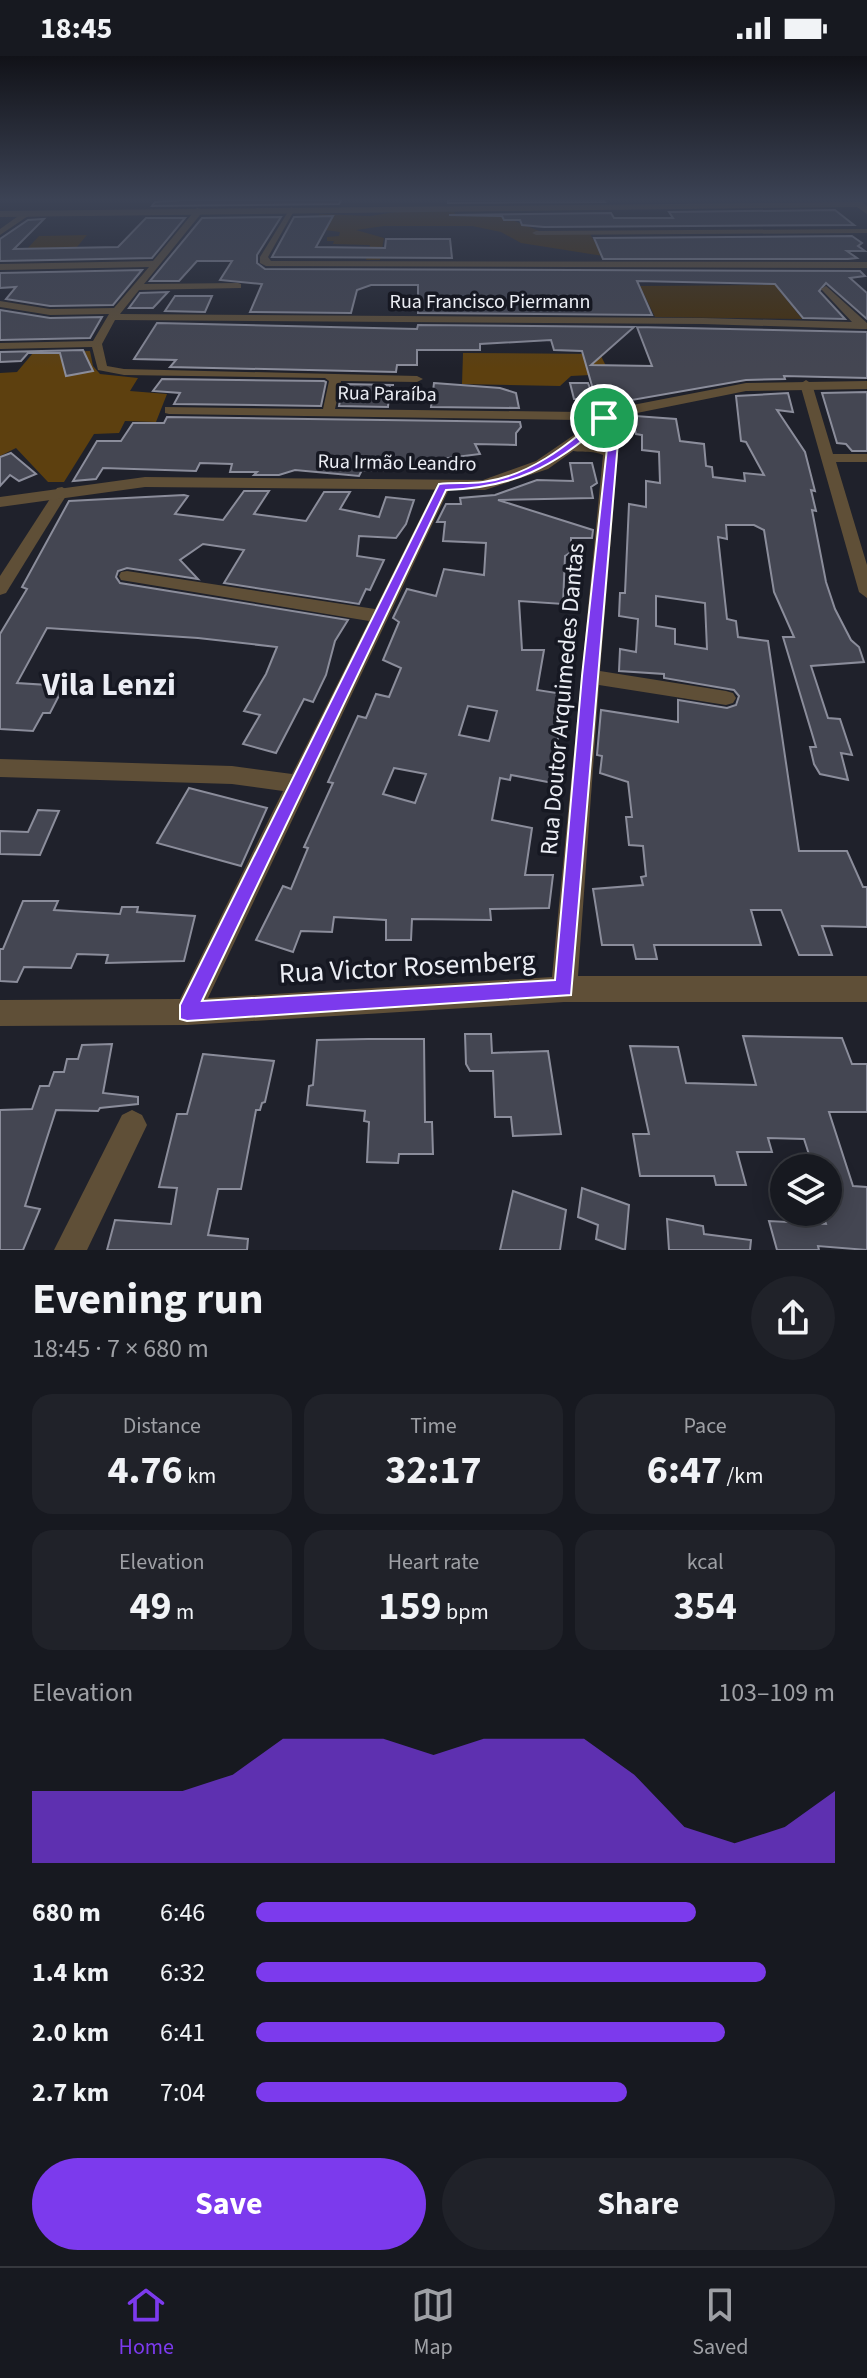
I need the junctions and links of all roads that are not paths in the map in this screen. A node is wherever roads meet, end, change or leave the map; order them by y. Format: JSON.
{"nodes":[{"id":1,"x":160,"y":256,"type":"edge"},
{"id":2,"x":265,"y":256,"type":"edge"},
{"id":3,"x":153,"y":264,"type":"junction"},
{"id":4,"x":867,"y":265,"type":"edge"},
{"id":5,"x":0,"y":267,"type":"edge"},
{"id":6,"x":238,"y":286,"type":"dead end"},
{"id":7,"x":134,"y":287,"type":"junction"},
{"id":8,"x":826,"y":289,"type":"dead end"},
{"id":9,"x":0,"y":304,"type":"edge"},
{"id":10,"x":114,"y":314,"type":"junction"},
{"id":11,"x":864,"y":326,"type":"edge"},
{"id":12,"x":97,"y":344,"type":"junction"},
{"id":13,"x":0,"y":346,"type":"edge"},
{"id":14,"x":334,"y":377,"type":"junction"},
{"id":15,"x":417,"y":379,"type":"dead end"},
{"id":16,"x":806,"y":384,"type":"junction"},
{"id":17,"x":867,"y":385,"type":"edge"},
{"id":18,"x":169,"y":410,"type":"dead end"},
{"id":19,"x":328,"y":412,"type":"junction"},
{"id":20,"x":604,"y":418,"type":"junction"},
{"id":21,"x":571,"y":447,"type":"junction"},
{"id":22,"x":611,"y":454,"type":"junction"},
{"id":23,"x":827,"y":458,"type":"junction"},
{"id":24,"x":867,"y":458,"type":"edge"},
{"id":25,"x":443,"y":487,"type":"junction"},
{"id":26,"x":62,"y":491,"type":"junction"},
{"id":27,"x":0,"y":502,"type":"edge"},
{"id":28,"x":864,"y":566,"type":"edge"},
{"id":29,"x":127,"y":576,"type":"dead end"},
{"id":30,"x":0,"y":589,"type":"edge"},
{"id":31,"x":867,"y":592,"type":"edge"},
{"id":32,"x":378,"y":616,"type":"junction"},
{"id":33,"x":589,"y":676,"type":"junction"},
{"id":34,"x":726,"y":698,"type":"dead end"},
{"id":35,"x":0,"y":768,"type":"edge"},
{"id":36,"x":295,"y":784,"type":"junction"},
{"id":37,"x":564,"y":989,"type":"junction"},
{"id":38,"x":867,"y":989,"type":"edge"},
{"id":39,"x":187,"y":1012,"type":"junction"},
{"id":40,"x":0,"y":1013,"type":"edge"},
{"id":41,"x":132,"y":1125,"type":"dead end"},
{"id":42,"x":70,"y":1250,"type":"edge"}],
"edges":[{"from":1,"to":3,"type":"street"},
{"from":2,"to":4,"type":"street"},
{"from":3,"to":5,"type":"street"},
{"from":3,"to":7,"type":"street"},
{"from":6,"to":7,"type":"street"},
{"from":7,"to":10,"type":"street"},
{"from":8,"to":11,"type":"street"},
{"from":9,"to":10,"type":"street","name":"Rua Francisco Piermann"},
{"from":10,"to":11,"type":"street","name":"Rua Francisco Piermann"},
{"from":10,"to":12,"type":"street"},
{"from":12,"to":13,"type":"street"},
{"from":12,"to":14,"type":"street"},
{"from":14,"to":15,"type":"street"},
{"from":14,"to":19,"type":"street"},
{"from":16,"to":17,"type":"street","name":"Rua Irmão Leandro"},
{"from":16,"to":20,"type":"street","name":"Rua Irmão Leandro"},
{"from":16,"to":23,"type":"street"},
{"from":18,"to":19,"type":"street","name":"Rua Paraíba"},
{"from":19,"to":20,"type":"street","name":"Rua Paraíba"},
{"from":20,"to":21,"type":"street","name":"Rua Irmão Leandro"},
{"from":20,"to":22,"type":"street","name":"Rua Doutor Arquimedes Dantas"},
{"from":21,"to":22,"type":"street"},
{"from":21,"to":25,"type":"street","name":"Rua Irmão Leandro"},
{"from":22,"to":33,"type":"street","name":"Rua Doutor Arquimedes Dantas"},
{"from":23,"to":24,"type":"street"},
{"from":23,"to":28,"type":"street"},
{"from":25,"to":26,"type":"street","name":"Rua Irmão Leandro"},
{"from":25,"to":32,"type":"street"},
{"from":26,"to":27,"type":"street","name":"Rua Irmão Leandro"},
{"from":26,"to":30,"type":"street"},
{"from":28,"to":31,"type":"street"},
{"from":29,"to":32,"type":"street"},
{"from":32,"to":36,"type":"street"},
{"from":33,"to":34,"type":"street"},
{"from":33,"to":37,"type":"street","name":"Rua Doutor Arquimedes Dantas"},
{"from":35,"to":36,"type":"street"},
{"from":36,"to":39,"type":"street"},
{"from":37,"to":38,"type":"street","name":"Rua Victor Rosemberg"},
{"from":37,"to":39,"type":"street","name":"Rua Victor Rosemberg"},
{"from":39,"to":40,"type":"street","name":"Rua Victor Rosemberg"},
{"from":41,"to":42,"type":"street"}]}
